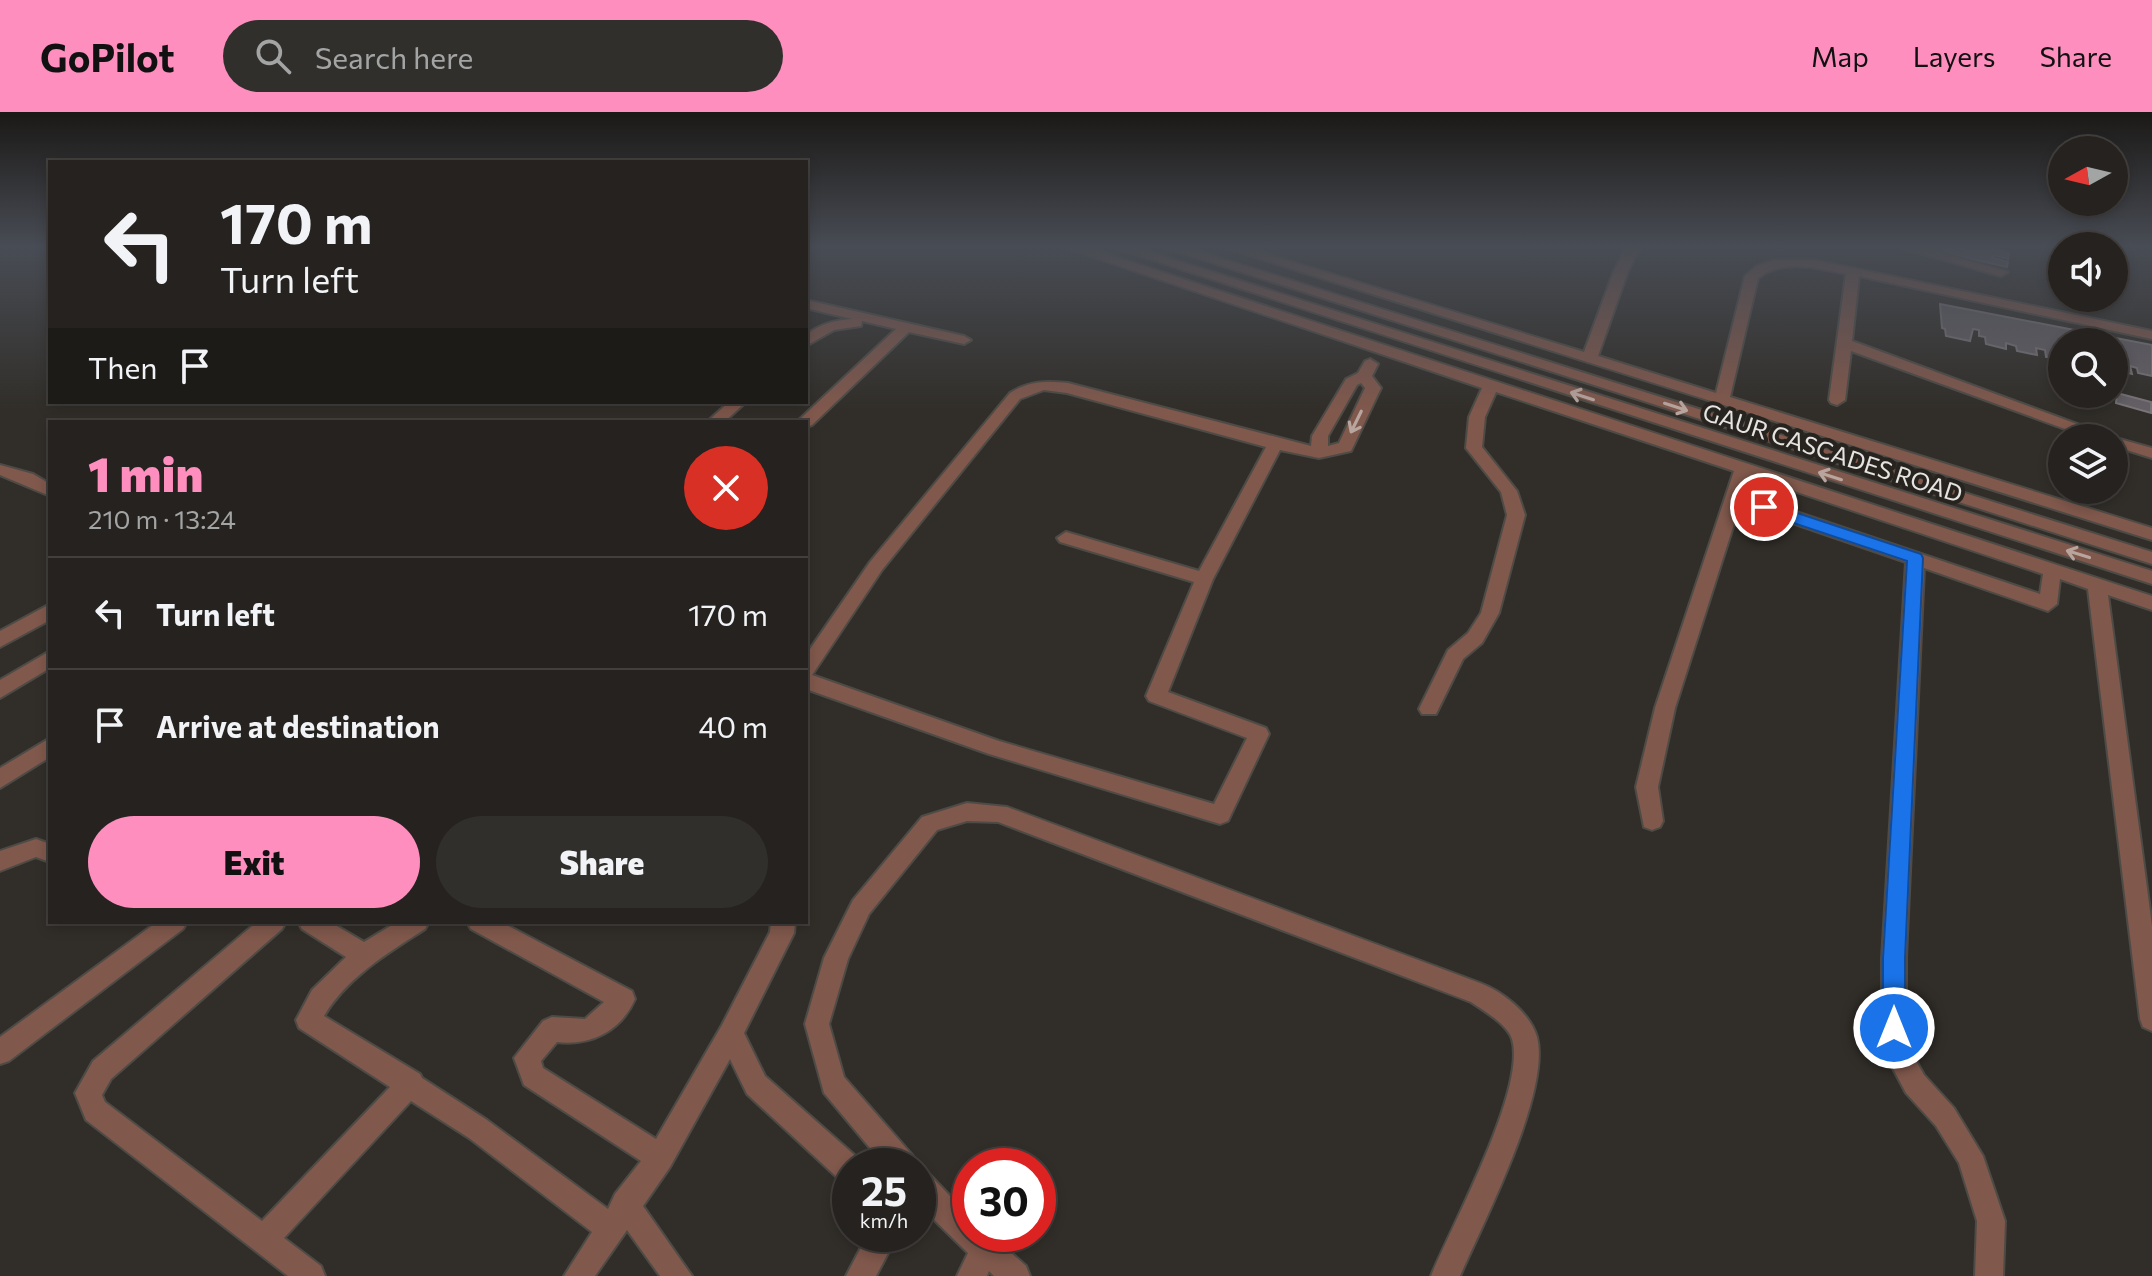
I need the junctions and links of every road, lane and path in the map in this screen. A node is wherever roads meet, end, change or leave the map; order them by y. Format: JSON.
{"nodes":[{"id":1,"x":1237,"y":302,"type":"edge"},
{"id":2,"x":1279,"y":302,"type":"edge"},
{"id":3,"x":1346,"y":302,"type":"edge"},
{"id":4,"x":1411,"y":302,"type":"edge"},
{"id":5,"x":1610,"y":302,"type":"edge"},
{"id":6,"x":1746,"y":302,"type":"edge"},
{"id":7,"x":1850,"y":302,"type":"edge"},
{"id":8,"x":1999,"y":302,"type":"edge"},
{"id":9,"x":808,"y":304,"type":"edge"},
{"id":10,"x":872,"y":319,"type":"junction"},
{"id":11,"x":906,"y":327,"type":"junction"},
{"id":12,"x":2152,"y":335,"type":"edge"},
{"id":13,"x":808,"y":340,"type":"edge"},
{"id":14,"x":964,"y":340,"type":"dead end"},
{"id":15,"x":1845,"y":344,"type":"junction"},
{"id":16,"x":1371,"y":347,"type":"junction"},
{"id":17,"x":1512,"y":355,"type":"junction"},
{"id":18,"x":1590,"y":357,"type":"junction"},
{"id":19,"x":1364,"y":376,"type":"junction"},
{"id":20,"x":1496,"y":378,"type":"junction"},
{"id":21,"x":1722,"y":399,"type":"junction"},
{"id":22,"x":1837,"y":400,"type":"dead end"},
{"id":23,"x":736,"y":404,"type":"edge"},
{"id":24,"x":717,"y":420,"type":"edge"},
{"id":25,"x":808,"y":420,"type":"edge"},
{"id":26,"x":2066,"y":424,"type":"edge"},
{"id":27,"x":1275,"y":444,"type":"junction"},
{"id":28,"x":2128,"y":445,"type":"edge"},
{"id":29,"x":1882,"y":451,"type":"junction"},
{"id":30,"x":1319,"y":453,"type":"junction"},
{"id":31,"x":2152,"y":453,"type":"edge"},
{"id":32,"x":1743,"y":469,"type":"junction"},
{"id":33,"x":0,"y":470,"type":"edge"},
{"id":34,"x":1874,"y":470,"type":"junction"},
{"id":35,"x":48,"y":490,"type":"edge"},
{"id":36,"x":1734,"y":497,"type":"junction"},
{"id":37,"x":1907,"y":501,"type":"junction"},
{"id":38,"x":1902,"y":522,"type":"junction"},
{"id":39,"x":2152,"y":534,"type":"edge"},
{"id":40,"x":1066,"y":538,"type":"dead end"},
{"id":41,"x":1915,"y":558,"type":"junction"},
{"id":42,"x":2152,"y":558,"type":"edge"},
{"id":43,"x":2052,"y":571,"type":"junction"},
{"id":44,"x":2152,"y":578,"type":"edge"},
{"id":45,"x":1204,"y":579,"type":"junction"},
{"id":46,"x":2097,"y":585,"type":"junction"},
{"id":47,"x":2152,"y":603,"type":"edge"},
{"id":48,"x":48,"y":612,"type":"edge"},
{"id":49,"x":0,"y":640,"type":"edge"},
{"id":50,"x":48,"y":659,"type":"edge"},
{"id":51,"x":808,"y":667,"type":"edge"},
{"id":52,"x":808,"y":682,"type":"edge"},
{"id":53,"x":0,"y":690,"type":"edge"},
{"id":54,"x":1429,"y":709,"type":"dead end"},
{"id":55,"x":48,"y":747,"type":"edge"},
{"id":56,"x":0,"y":779,"type":"edge"},
{"id":57,"x":1652,"y":821,"type":"dead end"},
{"id":58,"x":48,"y":852,"type":"edge"},
{"id":59,"x":0,"y":861,"type":"edge"},
{"id":60,"x":172,"y":924,"type":"edge"},
{"id":61,"x":272,"y":924,"type":"edge"},
{"id":62,"x":313,"y":924,"type":"edge"},
{"id":63,"x":414,"y":924,"type":"edge"},
{"id":64,"x":483,"y":924,"type":"edge"},
{"id":65,"x":783,"y":924,"type":"edge"},
{"id":66,"x":364,"y":955,"type":"junction"},
{"id":67,"x":2152,"y":1019,"type":"edge"},
{"id":68,"x":731,"y":1033,"type":"junction"},
{"id":69,"x":0,"y":1052,"type":"edge"},
{"id":70,"x":411,"y":1083,"type":"junction"},
{"id":71,"x":888,"y":1148,"type":"edge"},
{"id":72,"x":832,"y":1154,"type":"edge"},
{"id":73,"x":660,"y":1157,"type":"junction"},
{"id":74,"x":936,"y":1204,"type":"edge"},
{"id":75,"x":618,"y":1217,"type":"junction"},
{"id":76,"x":952,"y":1220,"type":"edge"},
{"id":77,"x":265,"y":1238,"type":"junction"},
{"id":78,"x":874,"y":1252,"type":"edge"},
{"id":79,"x":984,"y":1252,"type":"edge"},
{"id":80,"x":986,"y":1252,"type":"edge"},
{"id":81,"x":1010,"y":1275,"type":"edge"},
{"id":82,"x":311,"y":1276,"type":"edge"},
{"id":83,"x":578,"y":1276,"type":"edge"},
{"id":84,"x":678,"y":1276,"type":"edge"},
{"id":85,"x":860,"y":1276,"type":"edge"},
{"id":86,"x":971,"y":1276,"type":"edge"},
{"id":87,"x":1445,"y":1276,"type":"edge"},
{"id":88,"x":1989,"y":1276,"type":"edge"}],
"edges":[{"from":1,"to":16,"type":"street"},
{"from":2,"to":20,"type":"street","name":"GAUR CASCADES ROAD"},
{"from":3,"to":17,"type":"street","name":"GAUR CASCADES ROAD"},
{"from":4,"to":18,"type":"street"},
{"from":5,"to":18,"type":"street"},
{"from":6,"to":21,"type":"street"},
{"from":7,"to":15,"type":"street"},
{"from":8,"to":12,"type":"street"},
{"from":9,"to":10,"type":"street"},
{"from":10,"to":11,"type":"street"},
{"from":10,"to":13,"type":"street"},
{"from":11,"to":14,"type":"street"},
{"from":11,"to":25,"type":"street"},
{"from":15,"to":22,"type":"street"},
{"from":15,"to":26,"type":"street"},
{"from":16,"to":19,"type":"street"},
{"from":16,"to":20,"type":"street"},
{"from":17,"to":20,"type":"street"},
{"from":17,"to":34,"type":"street","name":"GAUR CASCADES ROAD","one_way":true},
{"from":18,"to":21,"type":"street"},
{"from":19,"to":30,"type":"street"},
{"from":19,"to":30,"type":"street","one_way":true},
{"from":20,"to":32,"type":"street"},
{"from":37,"to":20,"type":"street","name":"GAUR CASCADES ROAD","one_way":true},
{"from":20,"to":54,"type":"street"},
{"from":21,"to":29,"type":"street"},
{"from":23,"to":24,"type":"street"},
{"from":27,"to":30,"type":"street"},
{"from":27,"to":45,"type":"street"},
{"from":27,"to":51,"type":"street"},
{"from":28,"to":31,"type":"street"},
{"from":29,"to":34,"type":"street"},
{"from":29,"to":39,"type":"street"},
{"from":32,"to":36,"type":"street"},
{"from":32,"to":38,"type":"street"},
{"from":33,"to":35,"type":"street"},
{"from":34,"to":42,"type":"street","name":"GAUR CASCADES ROAD"},
{"from":36,"to":41,"type":"street"},
{"from":36,"to":57,"type":"street"},
{"from":37,"to":38,"type":"street"},
{"from":44,"to":37,"type":"street","name":"GAUR CASCADES ROAD","one_way":true},
{"from":38,"to":43,"type":"street"},
{"from":40,"to":45,"type":"street"},
{"from":41,"to":43,"type":"street"},
{"from":41,"to":88,"type":"street"},
{"from":43,"to":46,"type":"street"},
{"from":45,"to":52,"type":"street"},
{"from":46,"to":47,"type":"street"},
{"from":46,"to":67,"type":"street"},
{"from":48,"to":49,"type":"street"},
{"from":50,"to":53,"type":"street"},
{"from":55,"to":56,"type":"street"},
{"from":58,"to":59,"type":"street"},
{"from":60,"to":69,"type":"street"},
{"from":61,"to":77,"type":"street"},
{"from":62,"to":66,"type":"street"},
{"from":63,"to":66,"type":"street"},
{"from":64,"to":73,"type":"street"},
{"from":65,"to":68,"type":"street"},
{"from":66,"to":70,"type":"street"},
{"from":68,"to":72,"type":"street"},
{"from":68,"to":73,"type":"street"},
{"from":70,"to":75,"type":"street"},
{"from":70,"to":77,"type":"street"},
{"from":71,"to":87,"type":"street"},
{"from":73,"to":75,"type":"street"},
{"from":74,"to":76,"type":"street"},
{"from":75,"to":83,"type":"street"},
{"from":75,"to":84,"type":"street"},
{"from":77,"to":82,"type":"street"},
{"from":78,"to":85,"type":"street"},
{"from":79,"to":86,"type":"street"},
{"from":80,"to":81,"type":"street"}]}
